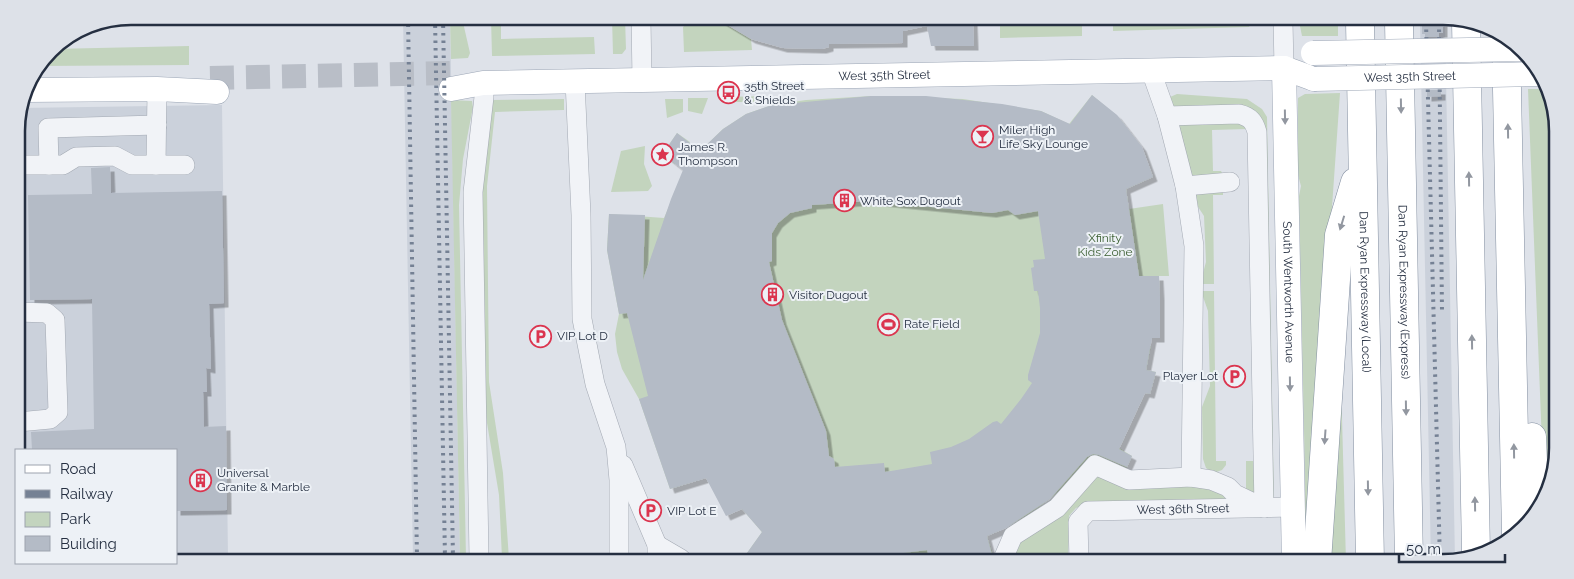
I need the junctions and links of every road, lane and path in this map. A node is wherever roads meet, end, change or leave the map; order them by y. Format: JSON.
{"nodes":[{"id":1,"x":641,"y":25,"type":"edge"},
{"id":2,"x":1283,"y":25,"type":"edge"},
{"id":3,"x":1360,"y":25,"type":"edge"},
{"id":4,"x":1399,"y":25,"type":"edge"},
{"id":5,"x":1466,"y":28,"type":"edge"},
{"id":6,"x":1506,"y":46,"type":"edge"},
{"id":7,"x":1511,"y":49,"type":"edge"},
{"id":8,"x":1284,"y":68,"type":"junction"},
{"id":9,"x":1151,"y":70,"type":"junction"},
{"id":10,"x":1532,"y":74,"type":"edge"},
{"id":11,"x":642,"y":80,"type":"junction"},
{"id":12,"x":451,"y":81,"type":"tunnel mouth"},
{"id":13,"x":575,"y":81,"type":"junction"},
{"id":14,"x":483,"y":83,"type":"junction"},
{"id":15,"x":213,"y":85,"type":"tunnel mouth"},
{"id":16,"x":158,"y":89,"type":"junction"},
{"id":17,"x":33,"y":90,"type":"edge"},
{"id":18,"x":1167,"y":116,"type":"junction"},
{"id":19,"x":157,"y":125,"type":"junction"},
{"id":20,"x":1362,"y":160,"type":"junction"},
{"id":21,"x":25,"y":165,"type":"edge"},
{"id":22,"x":49,"y":165,"type":"junction"},
{"id":23,"x":156,"y":165,"type":"junction"},
{"id":24,"x":185,"y":165,"type":"dead end"},
{"id":25,"x":1509,"y":166,"type":"junction"},
{"id":26,"x":1230,"y":182,"type":"dead end"},
{"id":27,"x":1185,"y":186,"type":"junction"},
{"id":28,"x":25,"y":312,"type":"edge"},
{"id":29,"x":25,"y":421,"type":"edge"},
{"id":30,"x":616,"y":447,"type":"junction"},
{"id":31,"x":478,"y":454,"type":"junction"},
{"id":32,"x":1191,"y":477,"type":"junction"},
{"id":33,"x":1535,"y":501,"type":"edge"},
{"id":34,"x":1292,"y":507,"type":"junction"},
{"id":35,"x":1264,"y":508,"type":"junction"},
{"id":36,"x":1516,"y":525,"type":"edge"},
{"id":37,"x":1476,"y":548,"type":"edge"},
{"id":38,"x":657,"y":552,"type":"edge"},
{"id":39,"x":479,"y":554,"type":"edge"},
{"id":40,"x":489,"y":554,"type":"edge"},
{"id":41,"x":619,"y":554,"type":"edge"},
{"id":42,"x":1005,"y":554,"type":"edge"},
{"id":43,"x":1079,"y":554,"type":"edge"},
{"id":44,"x":1294,"y":554,"type":"edge"},
{"id":45,"x":1318,"y":554,"type":"edge"},
{"id":46,"x":1370,"y":554,"type":"edge"},
{"id":47,"x":1409,"y":554,"type":"edge"}],
"edges":[{"from":1,"to":11,"type":"street"},
{"from":2,"to":8,"type":"street","name":"South Wentworth Avenue"},
{"from":3,"to":20,"type":"highway","name":"Dan Ryan Expressway (Local)"},
{"from":4,"to":47,"type":"highway","name":"Dan Ryan Expressway (Express)","one_way":true},
{"from":37,"to":5,"type":"highway","one_way":true},
{"from":25,"to":6,"type":"highway","one_way":true},
{"from":7,"to":8,"type":"main road","name":"West 35th Street","bridge":true},
{"from":8,"to":9,"type":"main road","name":"West 35th Street"},
{"from":8,"to":10,"type":"main road","name":"West 35th Street","bridge":true},
{"from":8,"to":34,"type":"main road","name":"South Wentworth Avenue","one_way":true},
{"from":9,"to":11,"type":"main road","name":"West 35th Street"},
{"from":9,"to":18,"type":"street"},
{"from":11,"to":13,"type":"main road","name":"West 35th Street"},
{"from":12,"to":14,"type":"main road","name":"West 35th Street"},
{"from":13,"to":14,"type":"main road","name":"West 35th Street"},
{"from":13,"to":30,"type":"street"},
{"from":14,"to":31,"type":"street"},
{"from":15,"to":16,"type":"main road"},
{"from":16,"to":17,"type":"main road"},
{"from":16,"to":19,"type":"street"},
{"from":18,"to":27,"type":"street"},
{"from":18,"to":35,"type":"street"},
{"from":19,"to":22,"type":"street"},
{"from":19,"to":23,"type":"street"},
{"from":20,"to":45,"type":"highway","one_way":true},
{"from":20,"to":46,"type":"highway","name":"Dan Ryan Expressway (Local)","one_way":true},
{"from":21,"to":22,"type":"street"},
{"from":22,"to":23,"type":"street"},
{"from":23,"to":24,"type":"street"},
{"from":25,"to":33,"type":"highway"},
{"from":36,"to":25,"type":"highway","one_way":true},
{"from":26,"to":27,"type":"street"},
{"from":27,"to":32,"type":"street"},
{"from":28,"to":29,"type":"street"},
{"from":30,"to":38,"type":"street"},
{"from":30,"to":41,"type":"street"},
{"from":31,"to":39,"type":"street"},
{"from":31,"to":40,"type":"street"},
{"from":32,"to":35,"type":"street"},
{"from":32,"to":42,"type":"street"},
{"from":34,"to":35,"type":"street","name":"West 36th Street"},
{"from":34,"to":44,"type":"main road","name":"South Wentworth Avenue"},
{"from":35,"to":43,"type":"street","name":"West 36th Street"}]}
